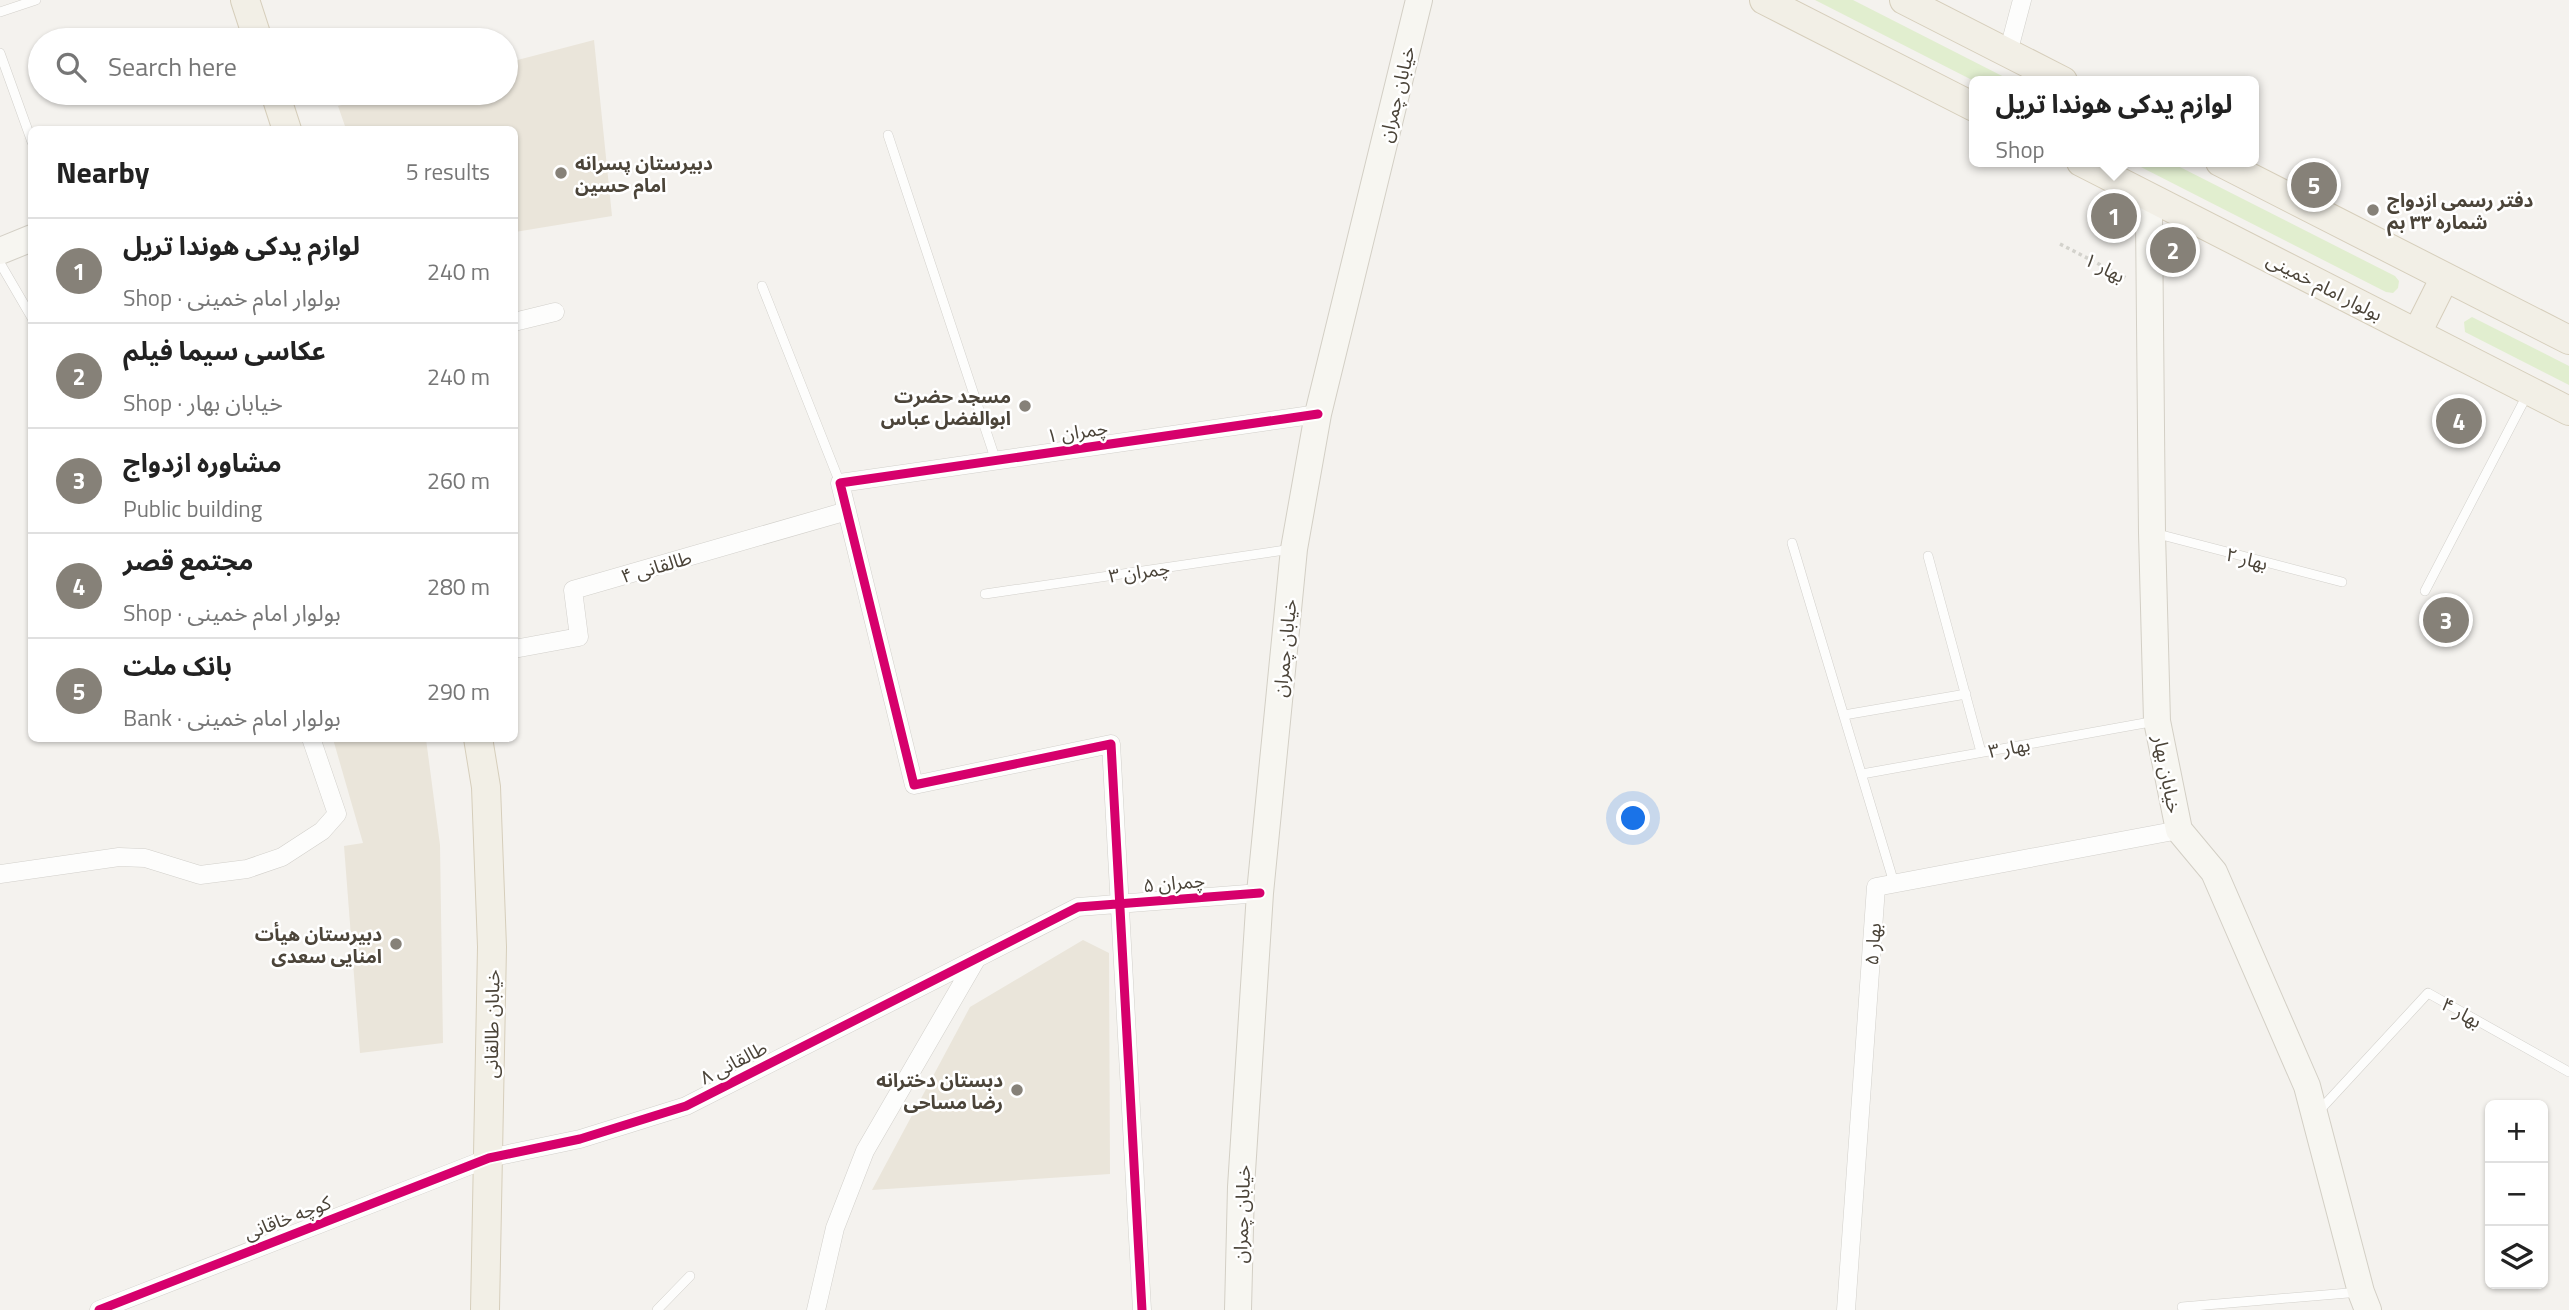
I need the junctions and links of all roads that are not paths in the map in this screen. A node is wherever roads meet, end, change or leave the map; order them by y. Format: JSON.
{"nodes":[{"id":1,"x":36,"y":0,"type":"edge"},
{"id":2,"x":245,"y":0,"type":"edge"},
{"id":3,"x":1419,"y":0,"type":"edge"},
{"id":4,"x":1764,"y":0,"type":"edge"},
{"id":5,"x":1904,"y":0,"type":"edge"},
{"id":6,"x":2022,"y":0,"type":"edge"},
{"id":7,"x":0,"y":12,"type":"edge"},
{"id":8,"x":254,"y":28,"type":"edge"},
{"id":9,"x":0,"y":53,"type":"edge"},
{"id":10,"x":2008,"y":53,"type":"junction"},
{"id":11,"x":2053,"y":76,"type":"edge"},
{"id":12,"x":1969,"y":104,"type":"edge"},
{"id":13,"x":279,"y":105,"type":"edge"},
{"id":14,"x":286,"y":126,"type":"edge"},
{"id":15,"x":28,"y":131,"type":"edge"},
{"id":16,"x":888,"y":135,"type":"dead end"},
{"id":17,"x":2091,"y":167,"type":"edge"},
{"id":18,"x":2230,"y":167,"type":"edge"},
{"id":19,"x":2152,"y":198,"type":"junction"},
{"id":20,"x":28,"y":240,"type":"edge"},
{"id":21,"x":0,"y":251,"type":"edge"},
{"id":22,"x":0,"y":263,"type":"edge"},
{"id":23,"x":2445,"y":277,"type":"junction"},
{"id":24,"x":762,"y":286,"type":"dead end"},
{"id":25,"x":28,"y":311,"type":"edge"},
{"id":26,"x":555,"y":312,"type":"dead end"},
{"id":27,"x":518,"y":321,"type":"edge"},
{"id":28,"x":2417,"y":333,"type":"junction"},
{"id":29,"x":2569,"y":340,"type":"edge"},
{"id":30,"x":2529,"y":391,"type":"junction"},
{"id":31,"x":2569,"y":411,"type":"edge"},
{"id":32,"x":1318,"y":414,"type":"junction"},
{"id":33,"x":996,"y":461,"type":"junction"},
{"id":34,"x":841,"y":483,"type":"junction"},
{"id":35,"x":847,"y":511,"type":"junction"},
{"id":36,"x":2152,"y":533,"type":"junction"},
{"id":37,"x":1792,"y":543,"type":"dead end"},
{"id":38,"x":1294,"y":549,"type":"junction"},
{"id":39,"x":1928,"y":556,"type":"dead end"},
{"id":40,"x":2342,"y":582,"type":"dead end"},
{"id":41,"x":2425,"y":591,"type":"dead end"},
{"id":42,"x":985,"y":594,"type":"dead end"},
{"id":43,"x":518,"y":648,"type":"edge"},
{"id":44,"x":1966,"y":694,"type":"junction"},
{"id":45,"x":1844,"y":715,"type":"junction"},
{"id":46,"x":2157,"y":721,"type":"junction"},
{"id":47,"x":312,"y":742,"type":"edge"},
{"id":48,"x":479,"y":742,"type":"edge"},
{"id":49,"x":1981,"y":752,"type":"junction"},
{"id":50,"x":1861,"y":774,"type":"junction"},
{"id":51,"x":2179,"y":830,"type":"junction"},
{"id":52,"x":0,"y":874,"type":"edge"},
{"id":53,"x":1894,"y":883,"type":"junction"},
{"id":54,"x":1260,"y":893,"type":"junction"},
{"id":55,"x":1120,"y":904,"type":"junction"},
{"id":56,"x":977,"y":958,"type":"junction"},
{"id":57,"x":2569,"y":1072,"type":"edge"},
{"id":58,"x":2315,"y":1116,"type":"junction"},
{"id":59,"x":489,"y":1158,"type":"junction"},
{"id":60,"x":690,"y":1276,"type":"dead end"},
{"id":61,"x":2365,"y":1301,"type":"edge"},
{"id":62,"x":2182,"y":1307,"type":"dead end"},
{"id":63,"x":99,"y":1310,"type":"edge"},
{"id":64,"x":485,"y":1310,"type":"edge"},
{"id":65,"x":657,"y":1310,"type":"edge"},
{"id":66,"x":816,"y":1310,"type":"edge"},
{"id":67,"x":1142,"y":1310,"type":"edge"},
{"id":68,"x":1238,"y":1310,"type":"edge"},
{"id":69,"x":1846,"y":1310,"type":"edge"}],
"edges":[{"from":1,"to":7,"type":"lane"},
{"from":2,"to":8,"type":"main road"},
{"from":3,"to":32,"type":"main road","name":"خیابان چمران"},
{"from":4,"to":12,"type":"main road"},
{"from":5,"to":10,"type":"main road"},
{"from":6,"to":10,"type":"street"},
{"from":9,"to":15,"type":"lane"},
{"from":10,"to":11,"type":"main road"},
{"from":13,"to":14,"type":"main road"},
{"from":16,"to":33,"type":"lane"},
{"from":17,"to":19,"type":"main road","name":"بولوار امام خمینی"},
{"from":18,"to":23,"type":"main road"},
{"from":19,"to":28,"type":"main road","name":"بولوار امام خمینی"},
{"from":19,"to":36,"type":"main road","name":"خیابان بهار"},
{"from":20,"to":21,"type":"main road"},
{"from":22,"to":25,"type":"lane"},
{"from":23,"to":28,"type":"main road"},
{"from":23,"to":29,"type":"main road"},
{"from":24,"to":34,"type":"lane"},
{"from":26,"to":27,"type":"street"},
{"from":28,"to":30,"type":"main road","name":"بولوار امام خمینی"},
{"from":30,"to":31,"type":"main road","name":"بولوار امام خمینی"},
{"from":30,"to":41,"type":"lane"},
{"from":32,"to":33,"type":"street","name":"چمران ۱"},
{"from":32,"to":38,"type":"main road","name":"خیابان چمران"},
{"from":33,"to":34,"type":"street","name":"چمران ۱"},
{"from":34,"to":35,"type":"street"},
{"from":35,"to":43,"type":"street","name":"طالقانی ۴"},
{"from":35,"to":55,"type":"street"},
{"from":36,"to":40,"type":"lane","name":"بهار ۲"},
{"from":36,"to":46,"type":"main road","name":"خیابان بهار"},
{"from":37,"to":45,"type":"lane"},
{"from":38,"to":42,"type":"lane","name":"چمران ۳"},
{"from":38,"to":54,"type":"main road","name":"خیابان چمران"},
{"from":39,"to":44,"type":"lane"},
{"from":44,"to":45,"type":"lane"},
{"from":44,"to":49,"type":"lane"},
{"from":45,"to":50,"type":"lane"},
{"from":46,"to":49,"type":"lane","name":"بهار ۳"},
{"from":46,"to":51,"type":"main road","name":"خیابان بهار"},
{"from":47,"to":52,"type":"street"},
{"from":48,"to":59,"type":"main road","name":"خیابان طالقانی"},
{"from":49,"to":50,"type":"lane","name":"بهار ۳"},
{"from":50,"to":53,"type":"lane"},
{"from":51,"to":53,"type":"street"},
{"from":51,"to":58,"type":"main road","name":"خیابان بهار"},
{"from":53,"to":69,"type":"street","name":"بهار ۵"},
{"from":54,"to":55,"type":"street","name":"چمران ۵"},
{"from":54,"to":68,"type":"main road","name":"خیابان چمران"},
{"from":55,"to":56,"type":"street","name":"چمران ۵"},
{"from":55,"to":67,"type":"street"},
{"from":56,"to":59,"type":"street","name":"طالقانی ۸"},
{"from":56,"to":66,"type":"street"},
{"from":57,"to":58,"type":"lane","name":"بهار ۴"},
{"from":58,"to":61,"type":"main road","name":"خیابان بهار"},
{"from":59,"to":63,"type":"street","name":"کوچه خاقانی"},
{"from":59,"to":64,"type":"main road","name":"خیابان طالقانی"},
{"from":60,"to":65,"type":"lane"},
{"from":61,"to":62,"type":"lane"}]}
